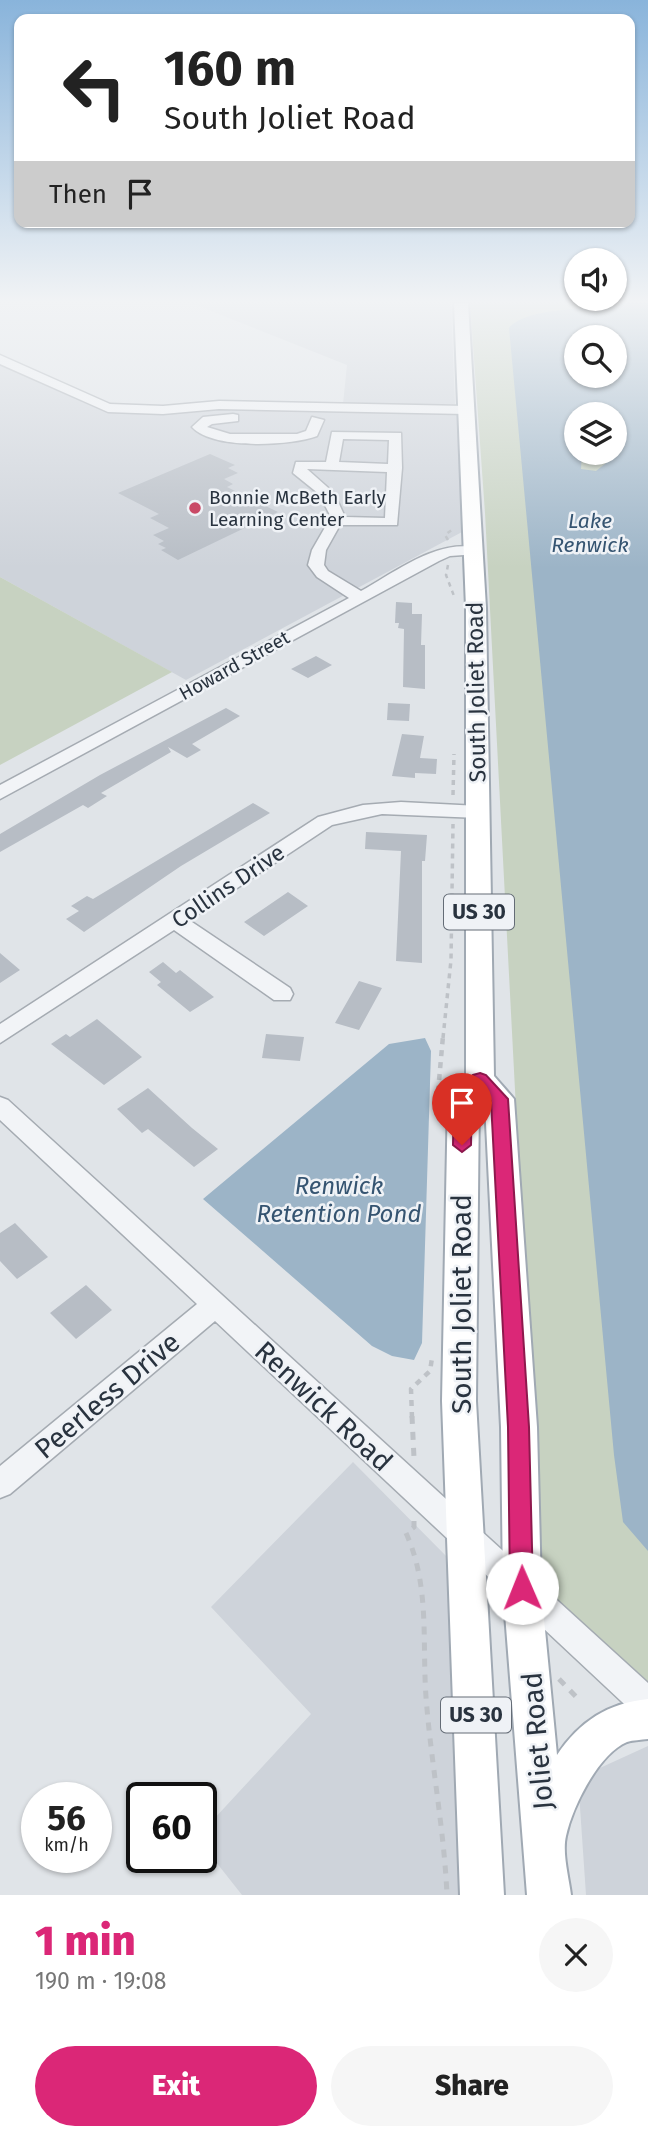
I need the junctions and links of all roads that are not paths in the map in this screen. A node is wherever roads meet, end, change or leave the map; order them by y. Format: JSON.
{"nodes":[{"id":1,"x":71,"y":391,"type":"edge"},
{"id":2,"x":465,"y":391,"type":"edge"},
{"id":3,"x":355,"y":408,"type":"junction"},
{"id":4,"x":466,"y":410,"type":"junction"},
{"id":5,"x":344,"y":420,"type":"junction"},
{"id":6,"x":317,"y":421,"type":"junction"},
{"id":7,"x":337,"y":435,"type":"junction"},
{"id":8,"x":332,"y":466,"type":"junction"},
{"id":9,"x":395,"y":468,"type":"junction"},
{"id":10,"x":337,"y":521,"type":"junction"},
{"id":11,"x":473,"y":551,"type":"junction"},
{"id":12,"x":359,"y":597,"type":"junction"},
{"id":13,"x":0,"y":793,"type":"edge"},
{"id":14,"x":479,"y":812,"type":"junction"},
{"id":15,"x":176,"y":921,"type":"junction"},
{"id":16,"x":282,"y":994,"type":"dead end"},
{"id":17,"x":0,"y":1035,"type":"edge"},
{"id":18,"x":480,"y":1080,"type":"junction"},
{"id":19,"x":0,"y":1107,"type":"edge"},
{"id":20,"x":215,"y":1305,"type":"junction"},
{"id":21,"x":0,"y":1484,"type":"edge"},
{"id":22,"x":465,"y":1535,"type":"junction"},
{"id":23,"x":522,"y":1588,"type":"junction"},
{"id":24,"x":648,"y":1705,"type":"edge"},
{"id":25,"x":648,"y":1719,"type":"edge"},
{"id":26,"x":545,"y":1837,"type":"junction"},
{"id":27,"x":482,"y":1895,"type":"edge"},
{"id":28,"x":549,"y":1895,"type":"edge"}],
"edges":[{"from":1,"to":3,"type":"street"},
{"from":2,"to":4,"type":"main road","name":"South Joliet Road","number":"US 30"},
{"from":3,"to":4,"type":"street"},
{"from":3,"to":5,"type":"street"},
{"from":4,"to":11,"type":"main road","name":"South Joliet Road","number":"US 30"},
{"from":5,"to":6,"type":"street"},
{"from":5,"to":7,"type":"street"},
{"from":6,"to":6,"type":"street"},
{"from":7,"to":8,"type":"street"},
{"from":7,"to":9,"type":"street"},
{"from":8,"to":9,"type":"street"},
{"from":8,"to":10,"type":"street"},
{"from":9,"to":10,"type":"street"},
{"from":10,"to":12,"type":"street"},
{"from":11,"to":12,"type":"street","name":"Howard Street"},
{"from":11,"to":14,"type":"main road","name":"South Joliet Road","number":"US 30"},
{"from":12,"to":13,"type":"street","name":"Howard Street"},
{"from":14,"to":15,"type":"street","name":"Collins Drive"},
{"from":14,"to":18,"type":"main road","name":"South Joliet Road","number":"US 30"},
{"from":15,"to":16,"type":"street"},
{"from":15,"to":17,"type":"street","name":"Collins Drive"},
{"from":18,"to":22,"type":"main road","name":"South Joliet Road","number":"US 30"},
{"from":18,"to":23,"type":"main road","name":"South Joliet Road","number":"US 30"},
{"from":19,"to":20,"type":"street","name":"Renwick Road"},
{"from":20,"to":21,"type":"street","name":"Peerless Drive"},
{"from":20,"to":22,"type":"street","name":"Renwick Road"},
{"from":22,"to":23,"type":"street","name":"Renwick Road"},
{"from":22,"to":27,"type":"main road","number":"US 30"},
{"from":23,"to":24,"type":"street","name":"Renwick Road"},
{"from":23,"to":26,"type":"main road","name":"Joliet Road","number":"US 30"},
{"from":25,"to":26,"type":"main road"},
{"from":26,"to":28,"type":"main road","name":"Joliet Road","number":"US 30"}]}
